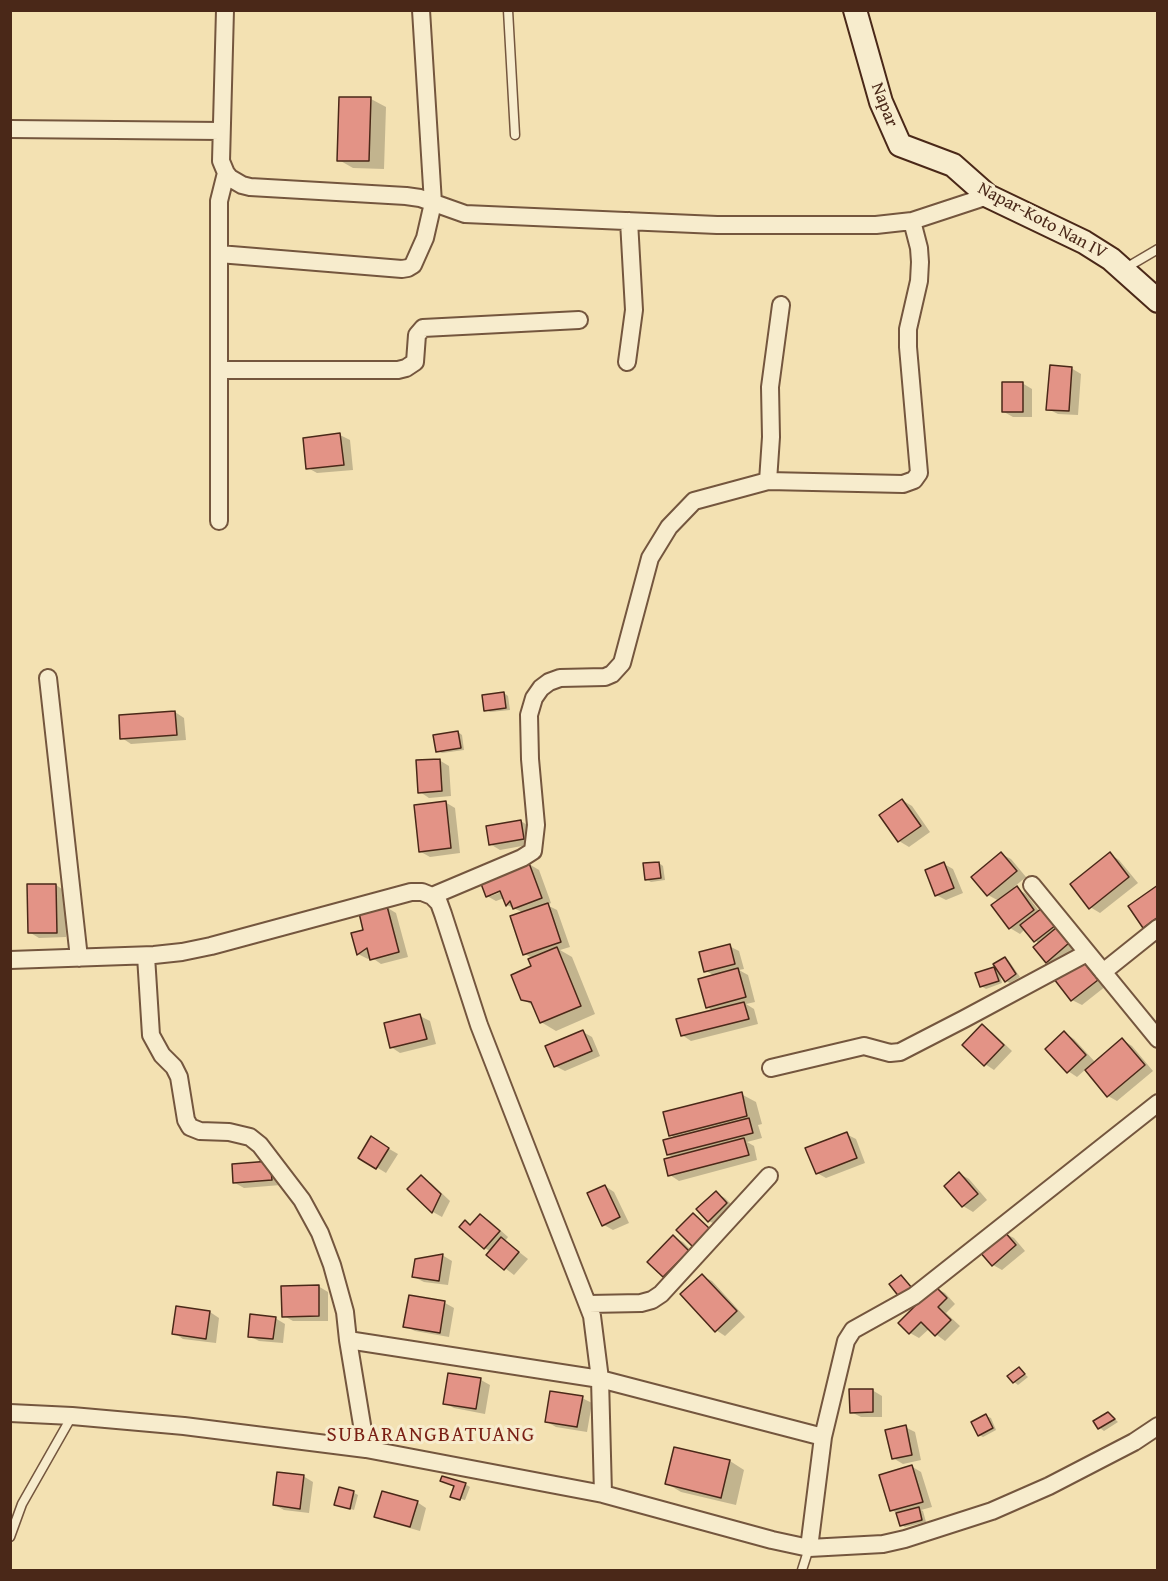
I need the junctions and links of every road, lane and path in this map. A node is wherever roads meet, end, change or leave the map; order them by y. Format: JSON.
{"nodes":[{"id":1,"x":225,"y":10,"type":"edge"},
{"id":2,"x":421,"y":10,"type":"edge"},
{"id":3,"x":508,"y":10,"type":"edge"},
{"id":4,"x":855,"y":10,"type":"edge"},
{"id":5,"x":10,"y":129,"type":"edge"},
{"id":6,"x":221,"y":131,"type":"junction"},
{"id":7,"x":515,"y":135,"type":"dead end"},
{"id":8,"x":952,"y":165,"type":"joint"},
{"id":9,"x":226,"y":173,"type":"junction"},
{"id":10,"x":988,"y":196,"type":"junction"},
{"id":11,"x":433,"y":203,"type":"junction"},
{"id":12,"x":629,"y":221,"type":"junction"},
{"id":13,"x":912,"y":221,"type":"junction"},
{"id":14,"x":1158,"y":249,"type":"edge"},
{"id":15,"x":219,"y":254,"type":"junction"},
{"id":16,"x":1124,"y":269,"type":"junction"},
{"id":17,"x":1158,"y":301,"type":"edge"},
{"id":18,"x":781,"y":304,"type":"dead end"},
{"id":19,"x":579,"y":320,"type":"dead end"},
{"id":20,"x":627,"y":362,"type":"dead end"},
{"id":21,"x":219,"y":370,"type":"junction"},
{"id":22,"x":768,"y":481,"type":"junction"},
{"id":23,"x":219,"y":520,"type":"dead end"},
{"id":24,"x":48,"y":678,"type":"dead end"},
{"id":25,"x":1032,"y":885,"type":"dead end"},
{"id":26,"x":432,"y":896,"type":"junction"},
{"id":27,"x":1158,"y":928,"type":"edge"},
{"id":28,"x":1087,"y":953,"type":"junction"},
{"id":29,"x":146,"y":956,"type":"junction"},
{"id":30,"x":79,"y":958,"type":"junction"},
{"id":31,"x":10,"y":960,"type":"edge"},
{"id":32,"x":1103,"y":972,"type":"junction"},
{"id":33,"x":1158,"y":1039,"type":"edge"},
{"id":34,"x":771,"y":1068,"type":"dead end"},
{"id":35,"x":1158,"y":1103,"type":"edge"},
{"id":36,"x":769,"y":1176,"type":"dead end"},
{"id":37,"x":589,"y":1304,"type":"junction"},
{"id":38,"x":348,"y":1340,"type":"junction"},
{"id":39,"x":600,"y":1379,"type":"junction"},
{"id":40,"x":10,"y":1413,"type":"edge"},
{"id":41,"x":72,"y":1416,"type":"junction"},
{"id":42,"x":1158,"y":1426,"type":"edge"},
{"id":43,"x":823,"y":1437,"type":"junction"},
{"id":44,"x":366,"y":1449,"type":"junction"},
{"id":45,"x":603,"y":1494,"type":"junction"},
{"id":46,"x":10,"y":1537,"type":"edge"},
{"id":47,"x":809,"y":1548,"type":"junction"},
{"id":48,"x":802,"y":1570,"type":"edge"}],
"edges":[{"from":1,"to":6,"type":"street"},
{"from":2,"to":11,"type":"street"},
{"from":3,"to":7,"type":"lane"},
{"from":4,"to":8,"type":"street","name":"Napar"},
{"from":5,"to":6,"type":"street"},
{"from":6,"to":9,"type":"street"},
{"from":8,"to":10,"type":"street","name":"Napar-Koto Nan IV"},
{"from":9,"to":11,"type":"street"},
{"from":9,"to":15,"type":"street"},
{"from":10,"to":13,"type":"street"},
{"from":10,"to":16,"type":"street","name":"Napar-Koto Nan IV"},
{"from":11,"to":12,"type":"street"},
{"from":11,"to":15,"type":"street"},
{"from":12,"to":13,"type":"street"},
{"from":12,"to":20,"type":"street"},
{"from":13,"to":22,"type":"street"},
{"from":14,"to":16,"type":"lane"},
{"from":15,"to":21,"type":"street"},
{"from":16,"to":17,"type":"street","name":"Napar-Koto Nan IV"},
{"from":18,"to":22,"type":"street"},
{"from":19,"to":21,"type":"street"},
{"from":21,"to":23,"type":"street"},
{"from":22,"to":26,"type":"street"},
{"from":24,"to":30,"type":"street"},
{"from":25,"to":28,"type":"street"},
{"from":26,"to":29,"type":"street"},
{"from":26,"to":37,"type":"street"},
{"from":27,"to":32,"type":"street"},
{"from":28,"to":32,"type":"street"},
{"from":28,"to":34,"type":"street"},
{"from":29,"to":30,"type":"street"},
{"from":29,"to":38,"type":"street"},
{"from":30,"to":31,"type":"street"},
{"from":32,"to":33,"type":"street"},
{"from":35,"to":43,"type":"street"},
{"from":36,"to":37,"type":"street"},
{"from":37,"to":39,"type":"street"},
{"from":38,"to":39,"type":"street"},
{"from":38,"to":44,"type":"street"},
{"from":39,"to":43,"type":"street"},
{"from":39,"to":45,"type":"street"},
{"from":40,"to":41,"type":"street"},
{"from":41,"to":44,"type":"street"},
{"from":41,"to":46,"type":"lane"},
{"from":42,"to":47,"type":"street"},
{"from":43,"to":47,"type":"street"},
{"from":44,"to":45,"type":"street"},
{"from":45,"to":47,"type":"street"},
{"from":47,"to":48,"type":"lane"}]}
